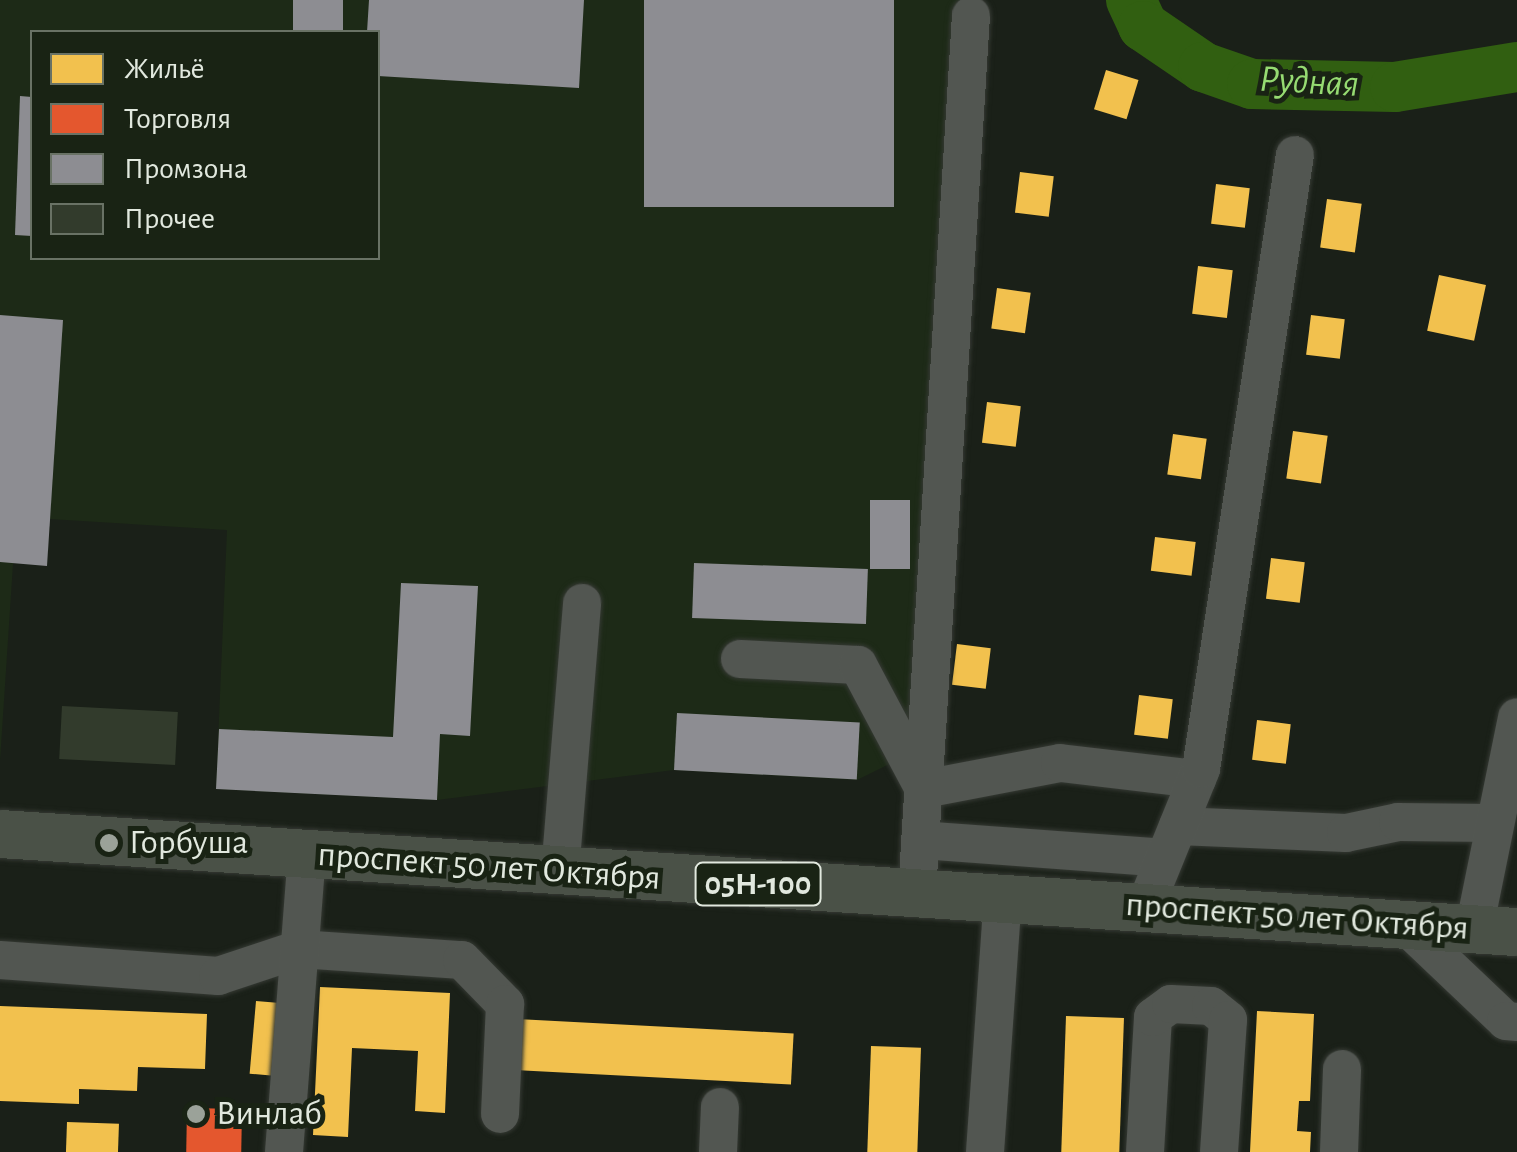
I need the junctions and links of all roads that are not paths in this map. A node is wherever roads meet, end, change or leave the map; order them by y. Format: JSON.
{"nodes":[{"id":1,"x":971,"y":16,"type":"dead end"},
{"id":2,"x":1294,"y":155,"type":"dead end"},
{"id":3,"x":582,"y":603,"type":"dead end"},
{"id":4,"x":740,"y":659,"type":"dead end"},
{"id":5,"x":1517,"y":718,"type":"edge"},
{"id":6,"x":1197,"y":778,"type":"junction"},
{"id":7,"x":924,"y":789,"type":"junction"},
{"id":8,"x":1503,"y":805,"type":"edge"},
{"id":9,"x":0,"y":834,"type":"edge"},
{"id":10,"x":920,"y":840,"type":"junction"},
{"id":11,"x":1171,"y":842,"type":"junction"},
{"id":12,"x":306,"y":856,"type":"junction"},
{"id":13,"x":560,"y":872,"type":"junction"},
{"id":14,"x":917,"y":893,"type":"junction"},
{"id":15,"x":1003,"y":897,"type":"junction"},
{"id":16,"x":1145,"y":907,"type":"junction"},
{"id":17,"x":1405,"y":924,"type":"junction"},
{"id":18,"x":1496,"y":931,"type":"edge"},
{"id":19,"x":299,"y":949,"type":"junction"},
{"id":20,"x":0,"y":960,"type":"edge"},
{"id":21,"x":1517,"y":1022,"type":"edge"},
{"id":22,"x":1342,"y":1069,"type":"dead end"},
{"id":23,"x":720,"y":1107,"type":"dead end"},
{"id":24,"x":500,"y":1114,"type":"dead end"},
{"id":25,"x":284,"y":1152,"type":"edge"},
{"id":26,"x":718,"y":1152,"type":"edge"},
{"id":27,"x":985,"y":1152,"type":"edge"},
{"id":28,"x":1145,"y":1152,"type":"edge"},
{"id":29,"x":1219,"y":1152,"type":"edge"},
{"id":30,"x":1339,"y":1152,"type":"edge"}],
"edges":[{"from":1,"to":7,"type":"street"},
{"from":2,"to":6,"type":"street"},
{"from":3,"to":13,"type":"street"},
{"from":4,"to":7,"type":"street"},
{"from":5,"to":8,"type":"street"},
{"from":6,"to":7,"type":"street"},
{"from":6,"to":11,"type":"street"},
{"from":7,"to":10,"type":"street"},
{"from":8,"to":11,"type":"street"},
{"from":8,"to":18,"type":"street"},
{"from":9,"to":12,"type":"main road","name":"проспект 50 лет Октября","number":"05Н-100"},
{"from":10,"to":11,"type":"street"},
{"from":10,"to":14,"type":"street"},
{"from":11,"to":16,"type":"street"},
{"from":12,"to":13,"type":"main road","name":"проспект 50 лет Октября","number":"05Н-100"},
{"from":12,"to":19,"type":"street"},
{"from":13,"to":14,"type":"main road","name":"проспект 50 лет Октября","number":"05Н-100"},
{"from":14,"to":15,"type":"main road","name":"проспект 50 лет Октября","number":"05Н-100"},
{"from":15,"to":16,"type":"main road","name":"проспект 50 лет Октября","number":"05Н-100"},
{"from":15,"to":27,"type":"street"},
{"from":16,"to":17,"type":"main road","name":"проспект 50 лет Октября","number":"05Н-100"},
{"from":17,"to":18,"type":"main road","name":"проспект 50 лет Октября","number":"05Н-100"},
{"from":17,"to":21,"type":"street"},
{"from":19,"to":20,"type":"street"},
{"from":19,"to":24,"type":"street"},
{"from":19,"to":25,"type":"street"},
{"from":22,"to":30,"type":"street"},
{"from":23,"to":26,"type":"street"},
{"from":28,"to":29,"type":"street"}]}
